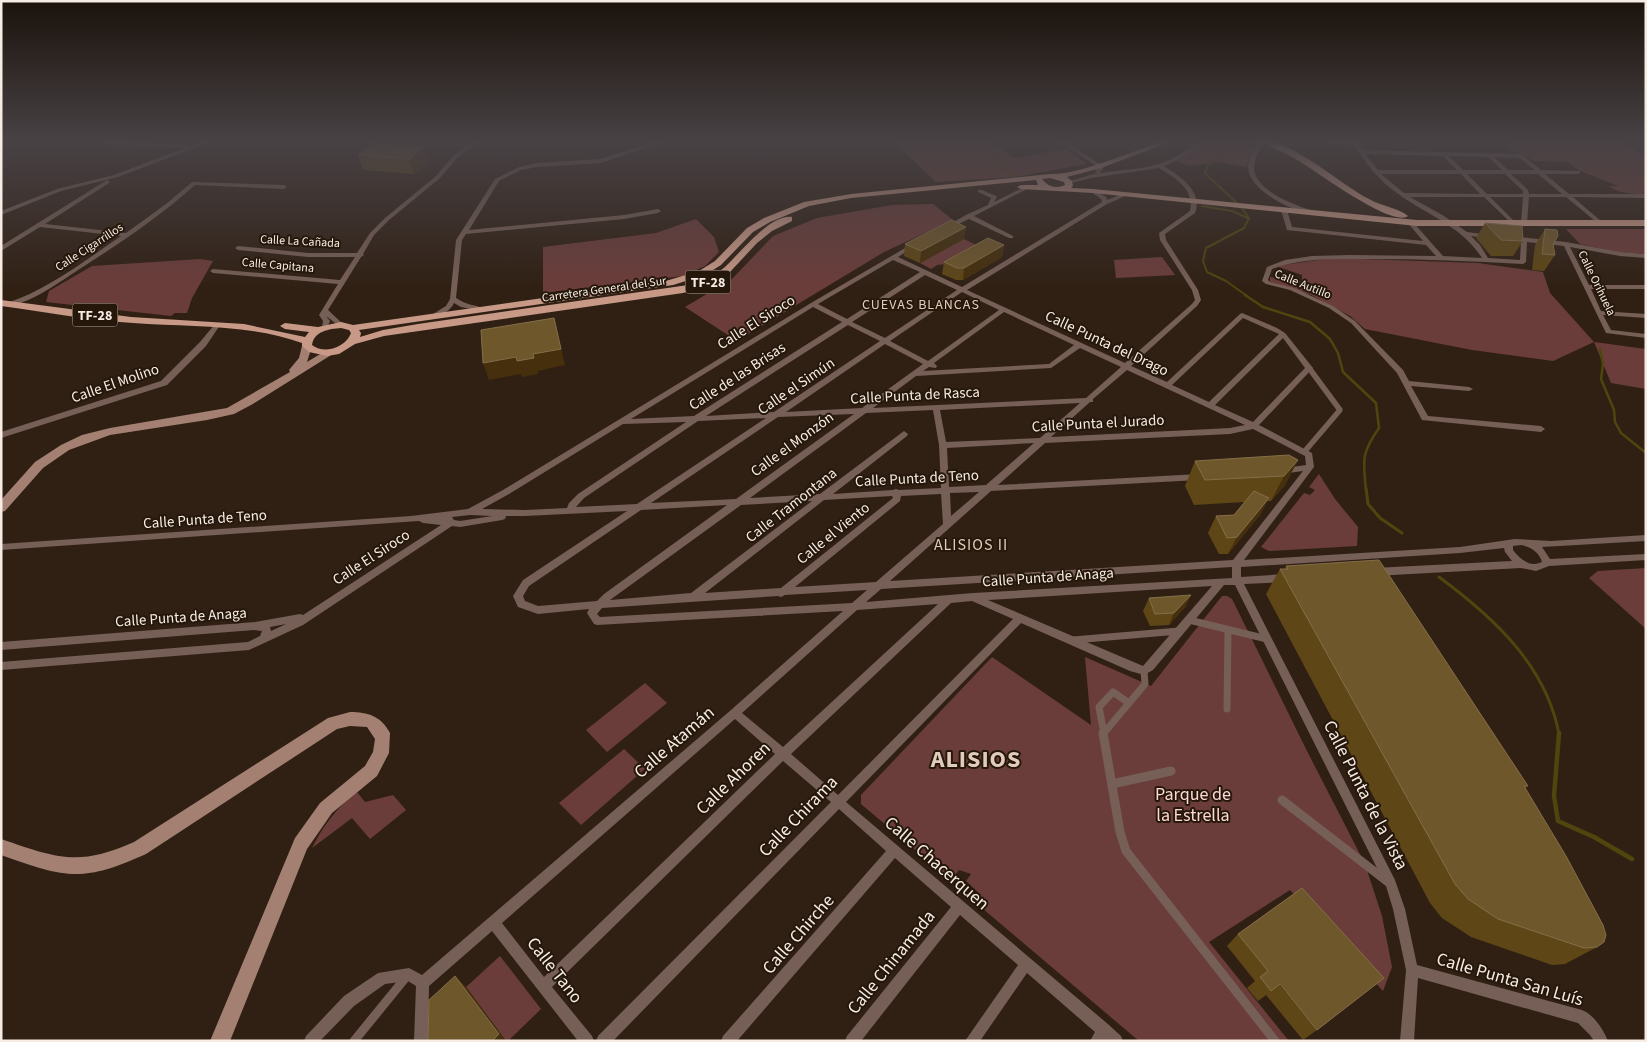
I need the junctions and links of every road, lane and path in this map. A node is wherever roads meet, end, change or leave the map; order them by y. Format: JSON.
{"nodes":[{"id":1,"x":57,"y":191,"type":"edge"},
{"id":2,"x":93,"y":191,"type":"edge"},
{"id":3,"x":186,"y":191,"type":"edge"},
{"id":4,"x":421,"y":191,"type":"edge"},
{"id":5,"x":488,"y":191,"type":"edge"},
{"id":6,"x":925,"y":191,"type":"edge"},
{"id":7,"x":980,"y":191,"type":"junction"},
{"id":8,"x":984,"y":191,"type":"edge"},
{"id":9,"x":1018,"y":191,"type":"edge"},
{"id":10,"x":1093,"y":191,"type":"joint"},
{"id":11,"x":1190,"y":191,"type":"edge"},
{"id":12,"x":1266,"y":191,"type":"edge"},
{"id":13,"x":1346,"y":191,"type":"edge"},
{"id":14,"x":1398,"y":191,"type":"edge"},
{"id":15,"x":1481,"y":191,"type":"edge"},
{"id":16,"x":1526,"y":191,"type":"edge"},
{"id":17,"x":1564,"y":191,"type":"edge"},
{"id":18,"x":1125,"y":195,"type":"junction"},
{"id":19,"x":1403,"y":195,"type":"junction"},
{"id":20,"x":1487,"y":196,"type":"junction"},
{"id":21,"x":1524,"y":196,"type":"junction"},
{"id":22,"x":1570,"y":196,"type":"junction"},
{"id":23,"x":1646,"y":196,"type":"edge"},
{"id":24,"x":1195,"y":201,"type":"junction"},
{"id":25,"x":1105,"y":203,"type":"junction"},
{"id":26,"x":990,"y":204,"type":"junction"},
{"id":27,"x":1284,"y":210,"type":"junction"},
{"id":28,"x":658,"y":211,"type":"dead end"},
{"id":29,"x":1,"y":213,"type":"edge"},
{"id":30,"x":1314,"y":213,"type":"junction"},
{"id":31,"x":968,"y":216,"type":"junction"},
{"id":32,"x":1510,"y":220,"type":"junction"},
{"id":33,"x":1446,"y":221,"type":"junction"},
{"id":34,"x":1524,"y":221,"type":"junction"},
{"id":35,"x":1410,"y":222,"type":"junction"},
{"id":36,"x":1598,"y":222,"type":"junction"},
{"id":37,"x":1646,"y":222,"type":"edge"},
{"id":38,"x":38,"y":225,"type":"junction"},
{"id":39,"x":464,"y":232,"type":"junction"},
{"id":40,"x":936,"y":233,"type":"edge"},
{"id":41,"x":1466,"y":234,"type":"junction"},
{"id":42,"x":128,"y":235,"type":"junction"},
{"id":43,"x":1011,"y":237,"type":"dead end"},
{"id":44,"x":1496,"y":237,"type":"edge"},
{"id":45,"x":1516,"y":239,"type":"edge"},
{"id":46,"x":923,"y":240,"type":"edge"},
{"id":47,"x":1524,"y":242,"type":"edge"},
{"id":48,"x":1428,"y":243,"type":"junction"},
{"id":49,"x":1566,"y":244,"type":"junction"},
{"id":50,"x":238,"y":248,"type":"dead end"},
{"id":51,"x":1,"y":249,"type":"edge"},
{"id":52,"x":361,"y":255,"type":"junction"},
{"id":53,"x":1646,"y":256,"type":"edge"},
{"id":54,"x":892,"y":257,"type":"junction"},
{"id":55,"x":1442,"y":259,"type":"junction"},
{"id":56,"x":1486,"y":260,"type":"junction"},
{"id":57,"x":213,"y":271,"type":"dead end"},
{"id":58,"x":925,"y":272,"type":"junction"},
{"id":59,"x":342,"y":282,"type":"junction"},
{"id":60,"x":1587,"y":287,"type":"junction"},
{"id":61,"x":1646,"y":288,"type":"edge"},
{"id":62,"x":962,"y":289,"type":"junction"},
{"id":63,"x":42,"y":291,"type":"junction"},
{"id":64,"x":454,"y":299,"type":"junction"},
{"id":65,"x":5,"y":304,"type":"edge"},
{"id":66,"x":813,"y":304,"type":"junction"},
{"id":67,"x":31,"y":307,"type":"junction"},
{"id":68,"x":481,"y":309,"type":"junction"},
{"id":69,"x":1004,"y":309,"type":"junction"},
{"id":70,"x":325,"y":311,"type":"junction"},
{"id":71,"x":1599,"y":312,"type":"junction"},
{"id":72,"x":435,"y":316,"type":"junction"},
{"id":73,"x":1646,"y":316,"type":"edge"},
{"id":74,"x":180,"y":322,"type":"junction"},
{"id":75,"x":848,"y":322,"type":"junction"},
{"id":76,"x":217,"y":325,"type":"junction"},
{"id":77,"x":341,"y":325,"type":"junction"},
{"id":78,"x":322,"y":328,"type":"junction"},
{"id":79,"x":353,"y":328,"type":"junction"},
{"id":80,"x":1283,"y":334,"type":"junction"},
{"id":81,"x":1646,"y":336,"type":"edge"},
{"id":82,"x":885,"y":341,"type":"junction"},
{"id":83,"x":352,"y":342,"type":"junction"},
{"id":84,"x":307,"y":344,"type":"junction"},
{"id":85,"x":1079,"y":345,"type":"junction"},
{"id":86,"x":332,"y":352,"type":"junction"},
{"id":87,"x":929,"y":364,"type":"junction"},
{"id":88,"x":1125,"y":366,"type":"junction"},
{"id":89,"x":1310,"y":368,"type":"junction"},
{"id":90,"x":946,"y":372,"type":"junction"},
{"id":91,"x":914,"y":374,"type":"junction"},
{"id":92,"x":287,"y":378,"type":"junction"},
{"id":93,"x":1406,"y":383,"type":"junction"},
{"id":94,"x":1167,"y":386,"type":"junction"},
{"id":95,"x":1469,"y":389,"type":"dead end"},
{"id":96,"x":1090,"y":400,"type":"junction"},
{"id":97,"x":1209,"y":406,"type":"junction"},
{"id":98,"x":936,"y":407,"type":"junction"},
{"id":99,"x":862,"y":411,"type":"junction"},
{"id":100,"x":779,"y":414,"type":"junction"},
{"id":101,"x":697,"y":418,"type":"junction"},
{"id":102,"x":622,"y":422,"type":"junction"},
{"id":103,"x":1254,"y":426,"type":"junction"},
{"id":104,"x":1541,"y":429,"type":"dead end"},
{"id":105,"x":904,"y":434,"type":"dead end"},
{"id":106,"x":1,"y":435,"type":"edge"},
{"id":107,"x":1044,"y":440,"type":"junction"},
{"id":108,"x":943,"y":445,"type":"junction"},
{"id":109,"x":1307,"y":453,"type":"junction"},
{"id":110,"x":1310,"y":467,"type":"junction"},
{"id":111,"x":1212,"y":476,"type":"edge"},
{"id":112,"x":1297,"y":485,"type":"junction"},
{"id":113,"x":989,"y":488,"type":"junction"},
{"id":114,"x":947,"y":490,"type":"junction"},
{"id":115,"x":506,"y":492,"type":"junction"},
{"id":116,"x":896,"y":492,"type":"junction"},
{"id":117,"x":826,"y":496,"type":"junction"},
{"id":118,"x":738,"y":501,"type":"junction"},
{"id":119,"x":642,"y":507,"type":"junction"},
{"id":120,"x":1,"y":508,"type":"edge"},
{"id":121,"x":571,"y":510,"type":"junction"},
{"id":122,"x":470,"y":512,"type":"junction"},
{"id":123,"x":492,"y":512,"type":"junction"},
{"id":124,"x":525,"y":513,"type":"junction"},
{"id":125,"x":451,"y":518,"type":"junction"},
{"id":126,"x":411,"y":519,"type":"junction"},
{"id":127,"x":426,"y":520,"type":"junction"},
{"id":128,"x":468,"y":522,"type":"junction"},
{"id":129,"x":947,"y":526,"type":"junction"},
{"id":130,"x":432,"y":535,"type":"junction"},
{"id":131,"x":1646,"y":538,"type":"edge"},
{"id":132,"x":1527,"y":543,"type":"junction"},
{"id":133,"x":1509,"y":544,"type":"junction"},
{"id":134,"x":1,"y":547,"type":"edge"},
{"id":135,"x":1646,"y":557,"type":"edge"},
{"id":136,"x":1236,"y":563,"type":"junction"},
{"id":137,"x":1547,"y":563,"type":"junction"},
{"id":138,"x":1522,"y":564,"type":"junction"},
{"id":139,"x":1360,"y":573,"type":"edge"},
{"id":140,"x":1299,"y":577,"type":"edge"},
{"id":141,"x":1237,"y":580,"type":"junction"},
{"id":142,"x":1222,"y":581,"type":"junction"},
{"id":143,"x":879,"y":586,"type":"junction"},
{"id":144,"x":781,"y":593,"type":"junction"},
{"id":145,"x":693,"y":597,"type":"junction"},
{"id":146,"x":973,"y":597,"type":"junction"},
{"id":147,"x":950,"y":598,"type":"junction"},
{"id":148,"x":521,"y":604,"type":"joint"},
{"id":149,"x":599,"y":605,"type":"junction"},
{"id":150,"x":853,"y":607,"type":"junction"},
{"id":151,"x":307,"y":616,"type":"junction"},
{"id":152,"x":1020,"y":618,"type":"junction"},
{"id":153,"x":1189,"y":620,"type":"junction"},
{"id":154,"x":254,"y":626,"type":"junction"},
{"id":155,"x":1228,"y":630,"type":"junction"},
{"id":156,"x":1179,"y":631,"type":"junction"},
{"id":157,"x":1267,"y":639,"type":"junction"},
{"id":158,"x":263,"y":640,"type":"junction"},
{"id":159,"x":1071,"y":640,"type":"junction"},
{"id":160,"x":1,"y":646,"type":"edge"},
{"id":161,"x":1,"y":666,"type":"edge"},
{"id":162,"x":1139,"y":669,"type":"junction"},
{"id":163,"x":1129,"y":703,"type":"junction"},
{"id":164,"x":1226,"y":709,"type":"dead end"},
{"id":165,"x":735,"y":713,"type":"junction"},
{"id":166,"x":1104,"y":733,"type":"junction"},
{"id":167,"x":782,"y":755,"type":"junction"},
{"id":168,"x":1171,"y":771,"type":"dead end"},
{"id":169,"x":1112,"y":784,"type":"junction"},
{"id":170,"x":1282,"y":800,"type":"dead end"},
{"id":171,"x":837,"y":802,"type":"junction"},
{"id":172,"x":1,"y":847,"type":"edge"},
{"id":173,"x":894,"y":851,"type":"junction"},
{"id":174,"x":1391,"y":884,"type":"junction"},
{"id":175,"x":959,"y":907,"type":"junction"},
{"id":176,"x":494,"y":923,"type":"junction"},
{"id":177,"x":1026,"y":964,"type":"junction"},
{"id":178,"x":1412,"y":970,"type":"junction"},
{"id":179,"x":409,"y":974,"type":"junction"},
{"id":180,"x":423,"y":983,"type":"junction"},
{"id":181,"x":544,"y":986,"type":"junction"},
{"id":182,"x":1100,"y":1035,"type":"edge"},
{"id":183,"x":1598,"y":1035,"type":"edge"},
{"id":184,"x":421,"y":1040,"type":"edge"},
{"id":185,"x":220,"y":1041,"type":"edge"},
{"id":186,"x":311,"y":1041,"type":"edge"},
{"id":187,"x":354,"y":1041,"type":"edge"},
{"id":188,"x":586,"y":1041,"type":"edge"},
{"id":189,"x":603,"y":1041,"type":"edge"},
{"id":190,"x":728,"y":1041,"type":"edge"},
{"id":191,"x":852,"y":1041,"type":"edge"},
{"id":192,"x":972,"y":1041,"type":"edge"},
{"id":193,"x":1116,"y":1041,"type":"edge"},
{"id":194,"x":1275,"y":1041,"type":"edge"},
{"id":195,"x":1408,"y":1041,"type":"edge"}],
"edges":[{"from":1,"to":29,"type":"street"},
{"from":2,"to":38,"type":"street"},
{"from":3,"to":42,"type":"street","name":"Calle Cigarrillos"},
{"from":4,"to":52,"type":"street"},
{"from":5,"to":39,"type":"street"},
{"from":6,"to":68,"type":"main road","name":"Carretera General del Sur","number":"TF-28"},
{"from":7,"to":8,"type":"main road","name":"Carretera General del Sur","number":"TF-28"},
{"from":7,"to":26,"type":"street"},
{"from":7,"to":83,"type":"main road","name":"Carretera General del Sur","number":"TF-28"},
{"from":9,"to":26,"type":"street"},
{"from":10,"to":18,"type":"main road","number":"TF-28"},
{"from":10,"to":25,"type":"street"},
{"from":11,"to":24,"type":"street"},
{"from":12,"to":30,"type":"street"},
{"from":13,"to":33,"type":"main road","number":"TF-28"},
{"from":14,"to":19,"type":"street"},
{"from":15,"to":20,"type":"street"},
{"from":16,"to":21,"type":"street"},
{"from":17,"to":22,"type":"street"},
{"from":18,"to":24,"type":"main road","number":"TF-28"},
{"from":18,"to":25,"type":"street","name":"Calle el Simún"},
{"from":19,"to":20,"type":"street"},
{"from":19,"to":33,"type":"street"},
{"from":20,"to":21,"type":"street"},
{"from":20,"to":32,"type":"street"},
{"from":21,"to":22,"type":"street"},
{"from":21,"to":34,"type":"street"},
{"from":22,"to":23,"type":"street"},
{"from":22,"to":36,"type":"street"},
{"from":24,"to":27,"type":"main road","number":"TF-28"},
{"from":24,"to":88,"type":"street","name":"Calle Atamán"},
{"from":25,"to":62,"type":"street","name":"Calle el Simún"},
{"from":26,"to":31,"type":"street"},
{"from":27,"to":30,"type":"main road","number":"TF-28"},
{"from":27,"to":48,"type":"street"},
{"from":28,"to":39,"type":"street"},
{"from":30,"to":35,"type":"main road","number":"TF-28"},
{"from":31,"to":40,"type":"street"},
{"from":31,"to":43,"type":"street"},
{"from":32,"to":33,"type":"main road","number":"TF-28"},
{"from":32,"to":34,"type":"main road","number":"TF-28"},
{"from":33,"to":34,"type":"main road","number":"TF-28"},
{"from":33,"to":35,"type":"main road","number":"TF-28"},
{"from":33,"to":41,"type":"street"},
{"from":34,"to":36,"type":"main road","number":"TF-28"},
{"from":35,"to":48,"type":"street"},
{"from":36,"to":37,"type":"main road","number":"TF-28"},
{"from":38,"to":42,"type":"street"},
{"from":38,"to":51,"type":"street"},
{"from":39,"to":64,"type":"street"},
{"from":41,"to":44,"type":"street"},
{"from":41,"to":56,"type":"street"},
{"from":42,"to":63,"type":"street","name":"Calle Cigarrillos"},
{"from":45,"to":49,"type":"street"},
{"from":46,"to":54,"type":"street","name":"Calle El Siroco"},
{"from":47,"to":56,"type":"street"},
{"from":48,"to":55,"type":"street"},
{"from":49,"to":53,"type":"street"},
{"from":49,"to":60,"type":"street","name":"Calle Orihuela"},
{"from":50,"to":52,"type":"street","name":"Calle La Cañada"},
{"from":52,"to":59,"type":"street"},
{"from":54,"to":58,"type":"street","name":"Calle Punta del Drago"},
{"from":54,"to":66,"type":"street","name":"Calle El Siroco"},
{"from":55,"to":56,"type":"street"},
{"from":55,"to":93,"type":"street","name":"Calle Autillo"},
{"from":57,"to":59,"type":"street","name":"Calle Capitana"},
{"from":58,"to":62,"type":"street","name":"Calle Punta del Drago"},
{"from":58,"to":75,"type":"street","name":"Calle de las Brisas"},
{"from":59,"to":70,"type":"street"},
{"from":60,"to":61,"type":"street"},
{"from":60,"to":71,"type":"street","name":"Calle Orihuela"},
{"from":62,"to":69,"type":"street","name":"Calle Punta del Drago"},
{"from":62,"to":82,"type":"street","name":"Calle el Simún"},
{"from":63,"to":65,"type":"street"},
{"from":63,"to":67,"type":"street"},
{"from":64,"to":68,"type":"street"},
{"from":64,"to":72,"type":"street"},
{"from":65,"to":67,"type":"main road","number":"TF-28"},
{"from":66,"to":75,"type":"street"},
{"from":66,"to":102,"type":"street","name":"Calle El Siroco"},
{"from":67,"to":74,"type":"main road","number":"TF-28"},
{"from":68,"to":72,"type":"main road","name":"Carretera General del Sur","number":"TF-28"},
{"from":69,"to":85,"type":"street","name":"Calle Punta del Drago"},
{"from":69,"to":87,"type":"street","name":"Calle el Monzón"},
{"from":70,"to":77,"type":"street"},
{"from":70,"to":78,"type":"street"},
{"from":71,"to":73,"type":"street"},
{"from":71,"to":81,"type":"street","name":"Calle Orihuela"},
{"from":72,"to":79,"type":"main road","name":"Carretera General del Sur","number":"TF-28"},
{"from":74,"to":76,"type":"main road","number":"TF-28"},
{"from":74,"to":78,"type":"main road","number":"TF-28"},
{"from":75,"to":82,"type":"street"},
{"from":75,"to":101,"type":"street","name":"Calle de las Brisas"},
{"from":76,"to":84,"type":"main road","number":"TF-28"},
{"from":76,"to":106,"type":"street","name":"Calle El Molino"},
{"from":77,"to":78,"type":"main road","number":"TF-28"},
{"from":77,"to":79,"type":"main road","number":"TF-28"},
{"from":78,"to":84,"type":"main road"},
{"from":79,"to":83,"type":"main road"},
{"from":80,"to":89,"type":"street"},
{"from":80,"to":94,"type":"street"},
{"from":80,"to":97,"type":"street"},
{"from":82,"to":87,"type":"street"},
{"from":82,"to":100,"type":"street","name":"Calle el Simún"},
{"from":83,"to":86,"type":"main road","number":"TF-28"},
{"from":84,"to":86,"type":"main road","number":"TF-28"},
{"from":84,"to":92,"type":"main road"},
{"from":85,"to":88,"type":"street","name":"Calle Punta del Drago"},
{"from":85,"to":90,"type":"street"},
{"from":86,"to":92,"type":"main road"},
{"from":87,"to":90,"type":"street"},
{"from":87,"to":91,"type":"street","name":"Calle el Monzón"},
{"from":88,"to":94,"type":"street","name":"Calle Punta del Drago"},
{"from":88,"to":96,"type":"street","name":"Calle Atamán"},
{"from":89,"to":103,"type":"street"},
{"from":89,"to":109,"type":"street"},
{"from":90,"to":91,"type":"street"},
{"from":91,"to":99,"type":"street","name":"Calle el Monzón"},
{"from":92,"to":120,"type":"main road"},
{"from":93,"to":95,"type":"street"},
{"from":93,"to":104,"type":"street","name":"Calle Autillo"},
{"from":94,"to":97,"type":"street","name":"Calle Punta del Drago"},
{"from":96,"to":98,"type":"street","name":"Calle Punta de Rasca"},
{"from":96,"to":107,"type":"street","name":"Calle Atamán"},
{"from":97,"to":103,"type":"street","name":"Calle Punta del Drago"},
{"from":98,"to":99,"type":"street","name":"Calle Punta de Rasca"},
{"from":98,"to":108,"type":"street"},
{"from":99,"to":100,"type":"street","name":"Calle Punta de Rasca"},
{"from":99,"to":118,"type":"street","name":"Calle el Monzón"},
{"from":100,"to":101,"type":"street","name":"Calle Punta de Rasca"},
{"from":100,"to":119,"type":"street","name":"Calle el Simún"},
{"from":101,"to":102,"type":"street","name":"Calle Punta de Rasca"},
{"from":101,"to":121,"type":"street","name":"Calle de las Brisas"},
{"from":102,"to":115,"type":"street","name":"Calle El Siroco"},
{"from":103,"to":107,"type":"street","name":"Calle Punta el Jurado"},
{"from":103,"to":109,"type":"street","name":"Calle Punta del Drago"},
{"from":105,"to":117,"type":"street","name":"Calle Tramontana"},
{"from":107,"to":108,"type":"street","name":"Calle Punta el Jurado"},
{"from":107,"to":113,"type":"street","name":"Calle Atamán"},
{"from":108,"to":114,"type":"street"},
{"from":109,"to":110,"type":"street"},
{"from":110,"to":112,"type":"street"},
{"from":110,"to":112,"type":"street"},
{"from":111,"to":113,"type":"street","name":"Calle Punta de Teno"},
{"from":112,"to":136,"type":"street"},
{"from":113,"to":114,"type":"street","name":"Calle Punta de Teno"},
{"from":113,"to":129,"type":"street","name":"Calle Atamán"},
{"from":114,"to":116,"type":"street","name":"Calle Punta de Teno"},
{"from":114,"to":129,"type":"street"},
{"from":115,"to":122,"type":"street","name":"Calle El Siroco"},
{"from":115,"to":123,"type":"street","name":"Calle El Siroco"},
{"from":116,"to":117,"type":"street","name":"Calle Punta de Teno"},
{"from":116,"to":144,"type":"street","name":"Calle el Viento"},
{"from":117,"to":118,"type":"street","name":"Calle Punta de Teno"},
{"from":117,"to":145,"type":"street","name":"Calle Tramontana"},
{"from":118,"to":119,"type":"street","name":"Calle Punta de Teno"},
{"from":118,"to":149,"type":"street","name":"Calle el Monzón"},
{"from":119,"to":121,"type":"street","name":"Calle Punta de Teno"},
{"from":119,"to":148,"type":"street","name":"Calle el Simún"},
{"from":121,"to":124,"type":"street","name":"Calle Punta de Teno"},
{"from":122,"to":123,"type":"street","name":"Calle Punta de Teno"},
{"from":122,"to":125,"type":"street","name":"Calle Punta de Teno"},
{"from":123,"to":124,"type":"street","name":"Calle Punta de Teno"},
{"from":123,"to":128,"type":"street"},
{"from":124,"to":128,"type":"street","name":"Calle Punta de Teno"},
{"from":125,"to":126,"type":"street","name":"Calle Punta de Teno"},
{"from":125,"to":127,"type":"street","name":"Calle Punta de Teno"},
{"from":125,"to":128,"type":"street","name":"Calle Punta de Teno"},
{"from":125,"to":130,"type":"street","name":"Calle El Siroco"},
{"from":126,"to":127,"type":"street","name":"Calle Punta de Teno"},
{"from":126,"to":134,"type":"street","name":"Calle Punta de Teno"},
{"from":127,"to":130,"type":"street"},
{"from":129,"to":143,"type":"street","name":"Calle Atamán"},
{"from":130,"to":151,"type":"street","name":"Calle El Siroco"},
{"from":131,"to":132,"type":"street"},
{"from":132,"to":133,"type":"street","name":"Calle Punta de Anaga"},
{"from":132,"to":137,"type":"street"},
{"from":133,"to":136,"type":"street","name":"Calle Punta de Anaga"},
{"from":133,"to":138,"type":"street"},
{"from":135,"to":137,"type":"street"},
{"from":136,"to":141,"type":"street"},
{"from":136,"to":143,"type":"street","name":"Calle Punta de Anaga"},
{"from":137,"to":138,"type":"street"},
{"from":138,"to":139,"type":"street"},
{"from":140,"to":141,"type":"street","name":"Calle Punta de Anaga"},
{"from":141,"to":142,"type":"street","name":"Calle Punta de Anaga"},
{"from":141,"to":157,"type":"street","name":"Calle Punta de la Vista"},
{"from":142,"to":146,"type":"street","name":"Calle Punta de Anaga"},
{"from":142,"to":153,"type":"street"},
{"from":143,"to":144,"type":"street","name":"Calle Punta de Anaga"},
{"from":143,"to":150,"type":"street","name":"Calle Atamán"},
{"from":144,"to":145,"type":"street","name":"Calle Punta de Anaga"},
{"from":145,"to":149,"type":"street","name":"Calle Punta de Anaga"},
{"from":146,"to":147,"type":"street","name":"Calle Punta de Anaga"},
{"from":146,"to":152,"type":"street"},
{"from":147,"to":150,"type":"street","name":"Calle Punta de Anaga"},
{"from":147,"to":167,"type":"street","name":"Calle Ahoren"},
{"from":148,"to":149,"type":"street","name":"Calle Punta de Anaga"},
{"from":149,"to":150,"type":"street","name":"Calle Punta de Anaga"},
{"from":150,"to":165,"type":"street","name":"Calle Atamán"},
{"from":151,"to":154,"type":"street","name":"Calle El Siroco"},
{"from":151,"to":158,"type":"street","name":"Calle El Siroco"},
{"from":152,"to":159,"type":"street"},
{"from":152,"to":171,"type":"street","name":"Calle Chirama"},
{"from":153,"to":155,"type":"street"},
{"from":153,"to":156,"type":"street"},
{"from":154,"to":158,"type":"street","name":"Calle Punta de Anaga"},
{"from":154,"to":160,"type":"street","name":"Calle Punta de Anaga"},
{"from":155,"to":157,"type":"street"},
{"from":155,"to":164,"type":"street"},
{"from":156,"to":159,"type":"street"},
{"from":156,"to":162,"type":"street"},
{"from":157,"to":174,"type":"street","name":"Calle Punta de la Vista"},
{"from":158,"to":161,"type":"street"},
{"from":159,"to":162,"type":"street"},
{"from":162,"to":163,"type":"street"},
{"from":163,"to":166,"type":"street"},
{"from":163,"to":166,"type":"street"},
{"from":165,"to":167,"type":"street","name":"Calle Chacerquen"},
{"from":165,"to":176,"type":"street","name":"Calle Atamán"},
{"from":166,"to":169,"type":"street"},
{"from":167,"to":171,"type":"street","name":"Calle Chacerquen"},
{"from":167,"to":181,"type":"street","name":"Calle Ahoren"},
{"from":168,"to":169,"type":"street"},
{"from":169,"to":194,"type":"street"},
{"from":170,"to":174,"type":"street"},
{"from":171,"to":173,"type":"street","name":"Calle Chacerquen"},
{"from":171,"to":189,"type":"street","name":"Calle Chirama"},
{"from":172,"to":185,"type":"main road"},
{"from":173,"to":175,"type":"street","name":"Calle Chacerquen"},
{"from":173,"to":190,"type":"street","name":"Calle Chirche"},
{"from":174,"to":178,"type":"street","name":"Calle Punta de la Vista"},
{"from":175,"to":177,"type":"street","name":"Calle Chacerquen"},
{"from":175,"to":191,"type":"street","name":"Calle Chinamada"},
{"from":176,"to":180,"type":"street","name":"Calle Atamán"},
{"from":176,"to":181,"type":"street","name":"Calle Tano"},
{"from":177,"to":182,"type":"street","name":"Calle Chacerquen"},
{"from":177,"to":192,"type":"street"},
{"from":178,"to":183,"type":"street","name":"Calle Punta San Luís"},
{"from":178,"to":195,"type":"street","name":"Calle Punta de la Vista"},
{"from":179,"to":180,"type":"street"},
{"from":179,"to":186,"type":"street"},
{"from":179,"to":187,"type":"street"},
{"from":180,"to":184,"type":"street"},
{"from":181,"to":188,"type":"street","name":"Calle Tano"},
{"from":182,"to":193,"type":"street","name":"Calle Chacerquen"}]}
